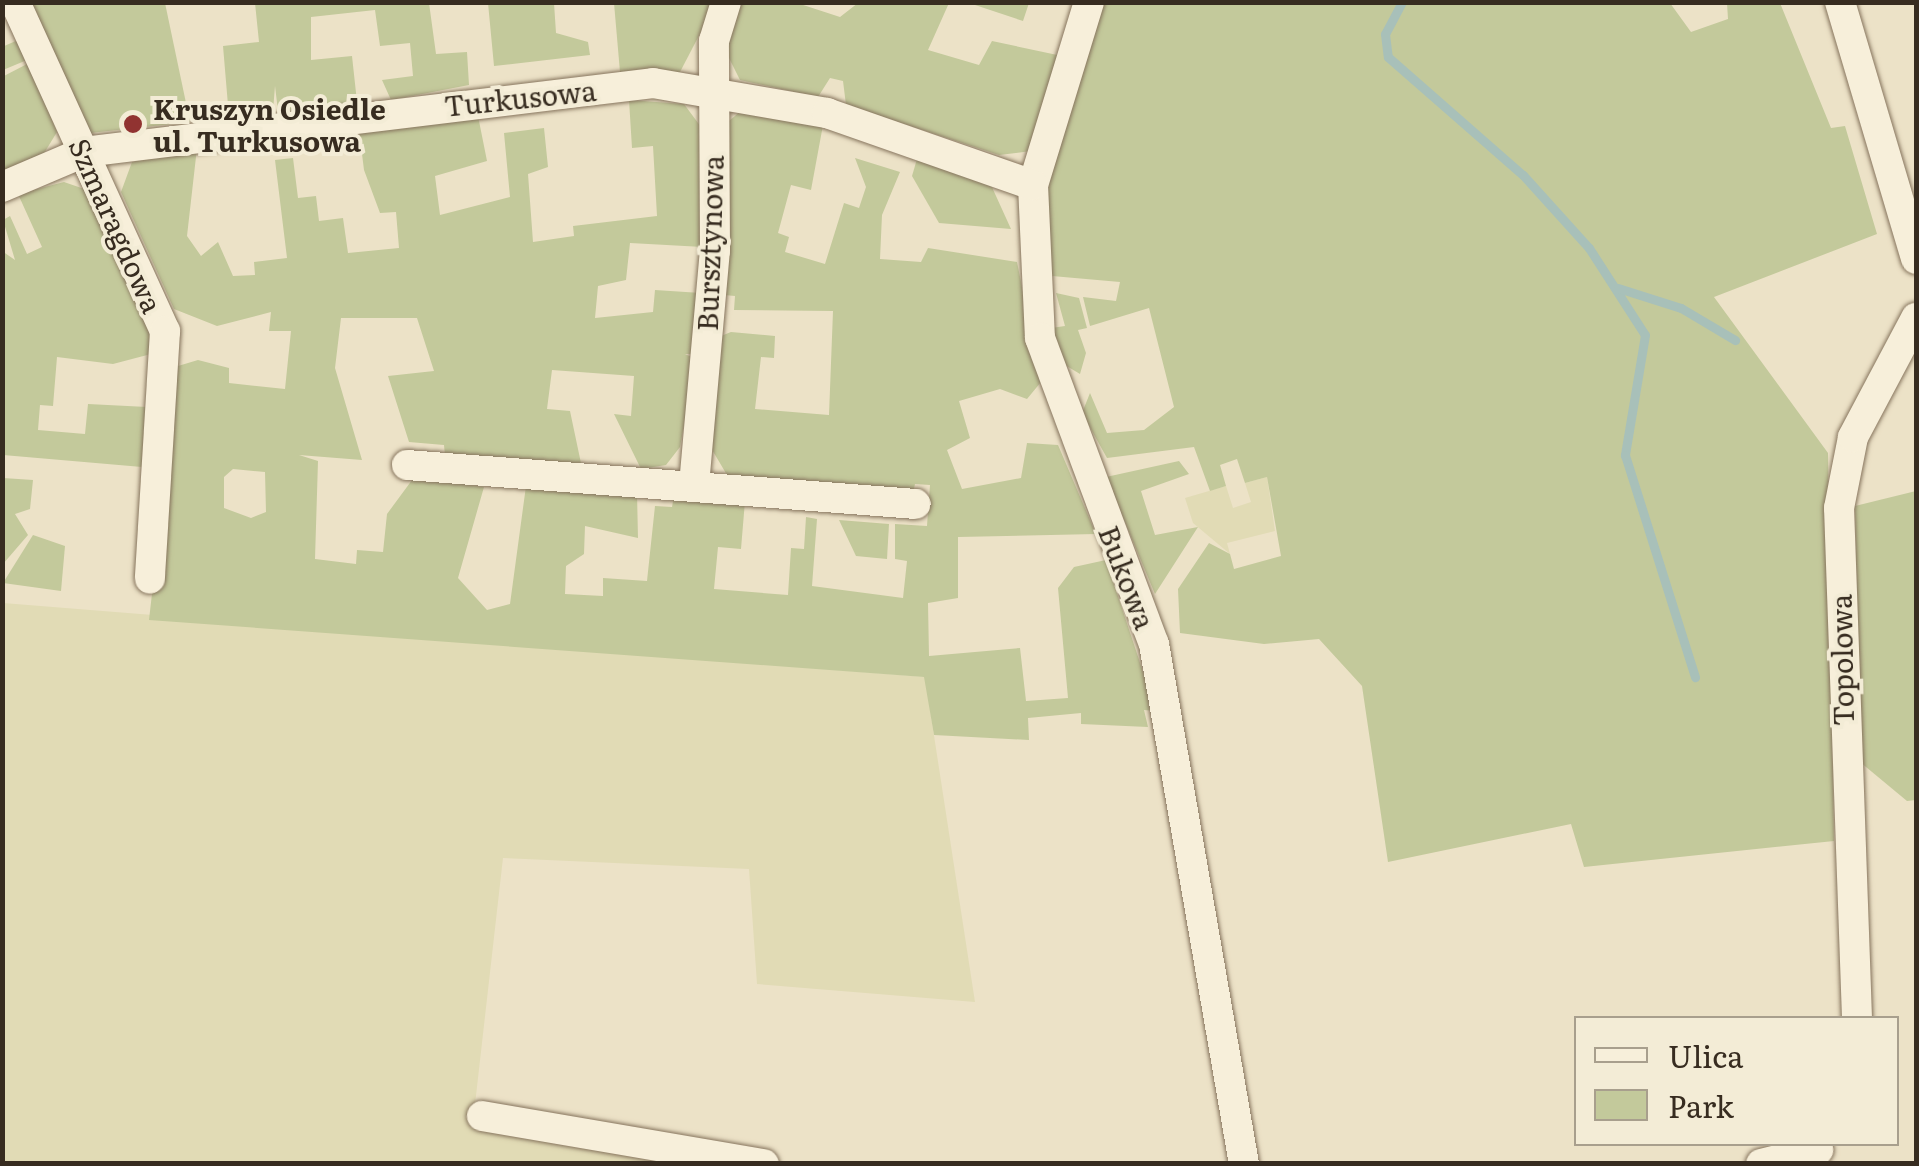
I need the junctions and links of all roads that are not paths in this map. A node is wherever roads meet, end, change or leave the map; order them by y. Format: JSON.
{"nodes":[{"id":1,"x":15,"y":2,"type":"edge"},
{"id":2,"x":726,"y":2,"type":"edge"},
{"id":3,"x":1088,"y":2,"type":"edge"},
{"id":4,"x":1840,"y":2,"type":"edge"},
{"id":5,"x":712,"y":90,"type":"junction"},
{"id":6,"x":84,"y":152,"type":"junction"},
{"id":7,"x":1033,"y":186,"type":"junction"},
{"id":8,"x":2,"y":187,"type":"edge"},
{"id":9,"x":1916,"y":259,"type":"edge"},
{"id":10,"x":1916,"y":318,"type":"edge"},
{"id":11,"x":407,"y":465,"type":"dead end"},
{"id":12,"x":694,"y":485,"type":"junction"},
{"id":13,"x":916,"y":504,"type":"dead end"},
{"id":14,"x":150,"y":579,"type":"dead end"},
{"id":15,"x":1857,"y":1016,"type":"edge"},
{"id":16,"x":482,"y":1116,"type":"dead end"},
{"id":17,"x":1818,"y":1152,"type":"edge"},
{"id":18,"x":764,"y":1164,"type":"edge"},
{"id":19,"x":1244,"y":1164,"type":"edge"},
{"id":20,"x":1762,"y":1164,"type":"edge"}],
"edges":[{"from":1,"to":6,"type":"street","name":"Szmaragdowa"},
{"from":2,"to":5,"type":"street","name":"Bursztynowa"},
{"from":3,"to":7,"type":"street","name":"Bukowa"},
{"from":4,"to":9,"type":"street"},
{"from":5,"to":6,"type":"street","name":"Turkusowa"},
{"from":5,"to":7,"type":"street","name":"Turkusowa"},
{"from":5,"to":12,"type":"street","name":"Bursztynowa"},
{"from":6,"to":8,"type":"street","name":"Turkusowa"},
{"from":6,"to":14,"type":"street","name":"Szmaragdowa"},
{"from":7,"to":19,"type":"street","name":"Bukowa"},
{"from":10,"to":15,"type":"street","name":"Topolowa"},
{"from":11,"to":12,"type":"street"},
{"from":12,"to":13,"type":"street"},
{"from":16,"to":18,"type":"street"},
{"from":17,"to":20,"type":"street"}]}
